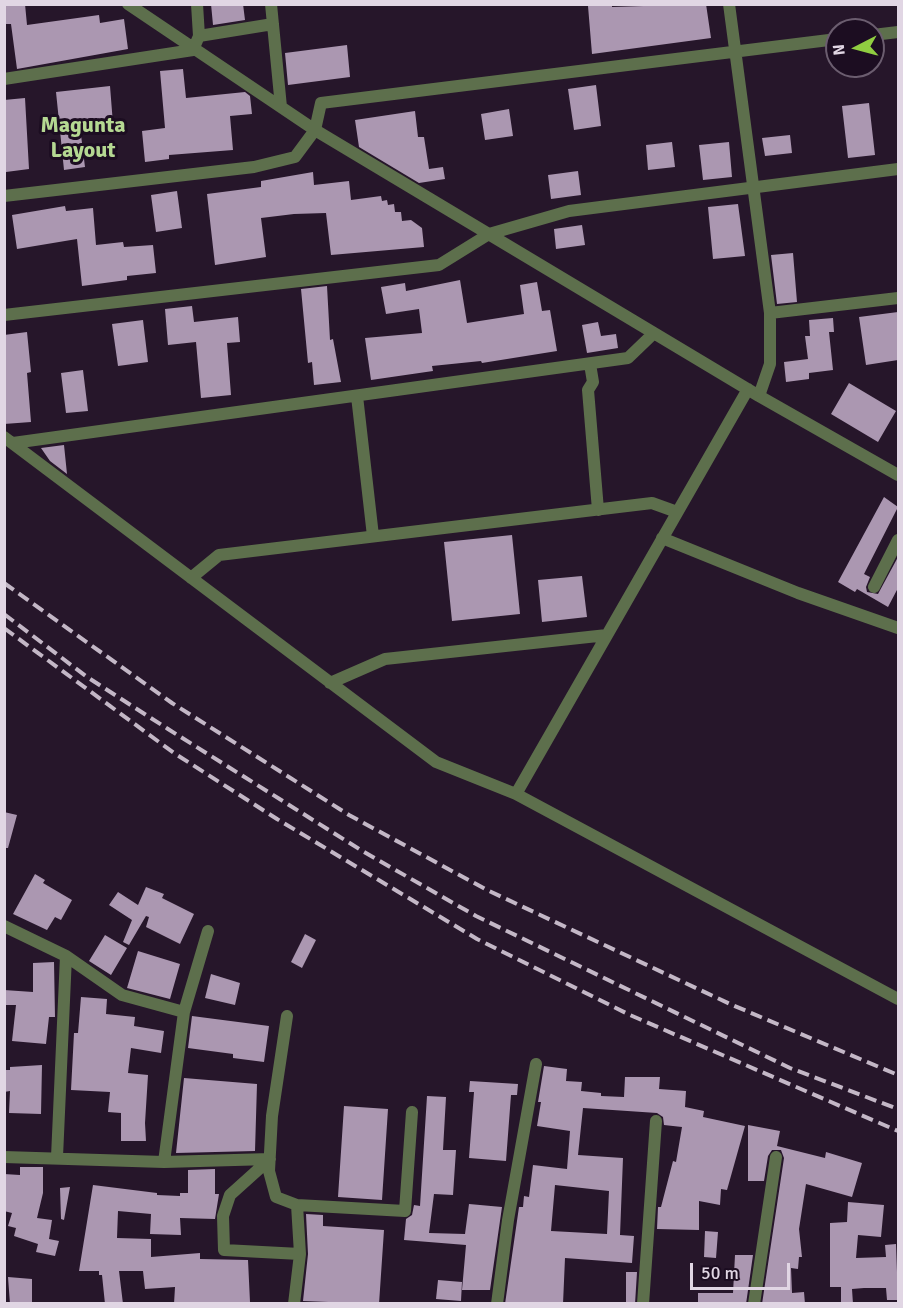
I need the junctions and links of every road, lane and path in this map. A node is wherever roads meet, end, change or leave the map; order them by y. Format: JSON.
{"nodes":[{"id":1,"x":128,"y":4,"type":"edge"},
{"id":2,"x":197,"y":4,"type":"edge"},
{"id":3,"x":271,"y":4,"type":"edge"},
{"id":4,"x":729,"y":4,"type":"edge"},
{"id":5,"x":273,"y":24,"type":"junction"},
{"id":6,"x":199,"y":36,"type":"junction"},
{"id":7,"x":825,"y":40,"type":"edge"},
{"id":8,"x":193,"y":50,"type":"junction"},
{"id":9,"x":735,"y":51,"type":"junction"},
{"id":10,"x":4,"y":79,"type":"edge"},
{"id":11,"x":281,"y":107,"type":"junction"},
{"id":12,"x":315,"y":130,"type":"junction"},
{"id":13,"x":898,"y":169,"type":"edge"},
{"id":14,"x":753,"y":189,"type":"junction"},
{"id":15,"x":4,"y":196,"type":"edge"},
{"id":16,"x":489,"y":234,"type":"junction"},
{"id":17,"x":898,"y":298,"type":"edge"},
{"id":18,"x":770,"y":313,"type":"junction"},
{"id":19,"x":4,"y":315,"type":"edge"},
{"id":20,"x":654,"y":333,"type":"junction"},
{"id":21,"x":590,"y":364,"type":"junction"},
{"id":22,"x":753,"y":392,"type":"junction"},
{"id":23,"x":357,"y":396,"type":"junction"},
{"id":24,"x":9,"y":440,"type":"edge"},
{"id":25,"x":897,"y":470,"type":"edge"},
{"id":26,"x":598,"y":510,"type":"junction"},
{"id":27,"x":677,"y":512,"type":"junction"},
{"id":28,"x":374,"y":536,"type":"junction"},
{"id":29,"x":662,"y":538,"type":"junction"},
{"id":30,"x":898,"y":540,"type":"edge"},
{"id":31,"x":191,"y":578,"type":"junction"},
{"id":32,"x":874,"y":587,"type":"dead end"},
{"id":33,"x":898,"y":628,"type":"edge"},
{"id":34,"x":607,"y":635,"type":"junction"},
{"id":35,"x":330,"y":683,"type":"junction"},
{"id":36,"x":516,"y":794,"type":"junction"},
{"id":37,"x":4,"y":926,"type":"edge"},
{"id":38,"x":208,"y":931,"type":"dead end"},
{"id":39,"x":66,"y":956,"type":"junction"},
{"id":40,"x":898,"y":999,"type":"edge"},
{"id":41,"x":184,"y":1012,"type":"junction"},
{"id":42,"x":287,"y":1016,"type":"dead end"},
{"id":43,"x":536,"y":1064,"type":"dead end"},
{"id":44,"x":412,"y":1112,"type":"dead end"},
{"id":45,"x":656,"y":1120,"type":"dead end"},
{"id":46,"x":4,"y":1157,"type":"edge"},
{"id":47,"x":57,"y":1157,"type":"junction"},
{"id":48,"x":776,"y":1157,"type":"dead end"},
{"id":49,"x":270,"y":1159,"type":"junction"},
{"id":50,"x":164,"y":1162,"type":"junction"},
{"id":51,"x":297,"y":1205,"type":"junction"},
{"id":52,"x":300,"y":1254,"type":"junction"},
{"id":53,"x":294,"y":1304,"type":"edge"},
{"id":54,"x":497,"y":1304,"type":"edge"},
{"id":55,"x":643,"y":1304,"type":"edge"},
{"id":56,"x":754,"y":1304,"type":"edge"}],
"edges":[{"from":1,"to":8,"type":"street"},
{"from":2,"to":6,"type":"street"},
{"from":3,"to":5,"type":"street"},
{"from":4,"to":9,"type":"street"},
{"from":5,"to":6,"type":"street"},
{"from":5,"to":11,"type":"street"},
{"from":6,"to":8,"type":"street"},
{"from":7,"to":9,"type":"street"},
{"from":8,"to":10,"type":"street"},
{"from":8,"to":11,"type":"street"},
{"from":9,"to":12,"type":"street"},
{"from":9,"to":14,"type":"street"},
{"from":11,"to":12,"type":"street"},
{"from":12,"to":15,"type":"street"},
{"from":12,"to":16,"type":"street"},
{"from":13,"to":14,"type":"street"},
{"from":14,"to":16,"type":"street"},
{"from":14,"to":18,"type":"street"},
{"from":16,"to":19,"type":"street"},
{"from":16,"to":20,"type":"street"},
{"from":17,"to":18,"type":"street"},
{"from":18,"to":22,"type":"street"},
{"from":20,"to":21,"type":"street"},
{"from":20,"to":22,"type":"street"},
{"from":21,"to":23,"type":"street"},
{"from":21,"to":26,"type":"street"},
{"from":22,"to":25,"type":"street"},
{"from":22,"to":27,"type":"street"},
{"from":23,"to":24,"type":"street"},
{"from":23,"to":28,"type":"street"},
{"from":24,"to":31,"type":"street"},
{"from":26,"to":27,"type":"street"},
{"from":26,"to":28,"type":"street"},
{"from":27,"to":29,"type":"street"},
{"from":28,"to":31,"type":"street"},
{"from":29,"to":33,"type":"street"},
{"from":29,"to":34,"type":"street"},
{"from":30,"to":32,"type":"street"},
{"from":31,"to":35,"type":"street"},
{"from":34,"to":35,"type":"street"},
{"from":34,"to":36,"type":"street"},
{"from":35,"to":36,"type":"street"},
{"from":36,"to":40,"type":"street"},
{"from":37,"to":39,"type":"street"},
{"from":38,"to":41,"type":"street"},
{"from":39,"to":41,"type":"street"},
{"from":39,"to":47,"type":"street"},
{"from":41,"to":50,"type":"street"},
{"from":42,"to":49,"type":"street"},
{"from":43,"to":54,"type":"street"},
{"from":44,"to":51,"type":"street"},
{"from":45,"to":55,"type":"street"},
{"from":46,"to":47,"type":"street"},
{"from":47,"to":50,"type":"street"},
{"from":48,"to":56,"type":"street"},
{"from":49,"to":50,"type":"street"},
{"from":49,"to":51,"type":"street"},
{"from":49,"to":52,"type":"street"},
{"from":51,"to":52,"type":"street"},
{"from":52,"to":53,"type":"street"}]}
